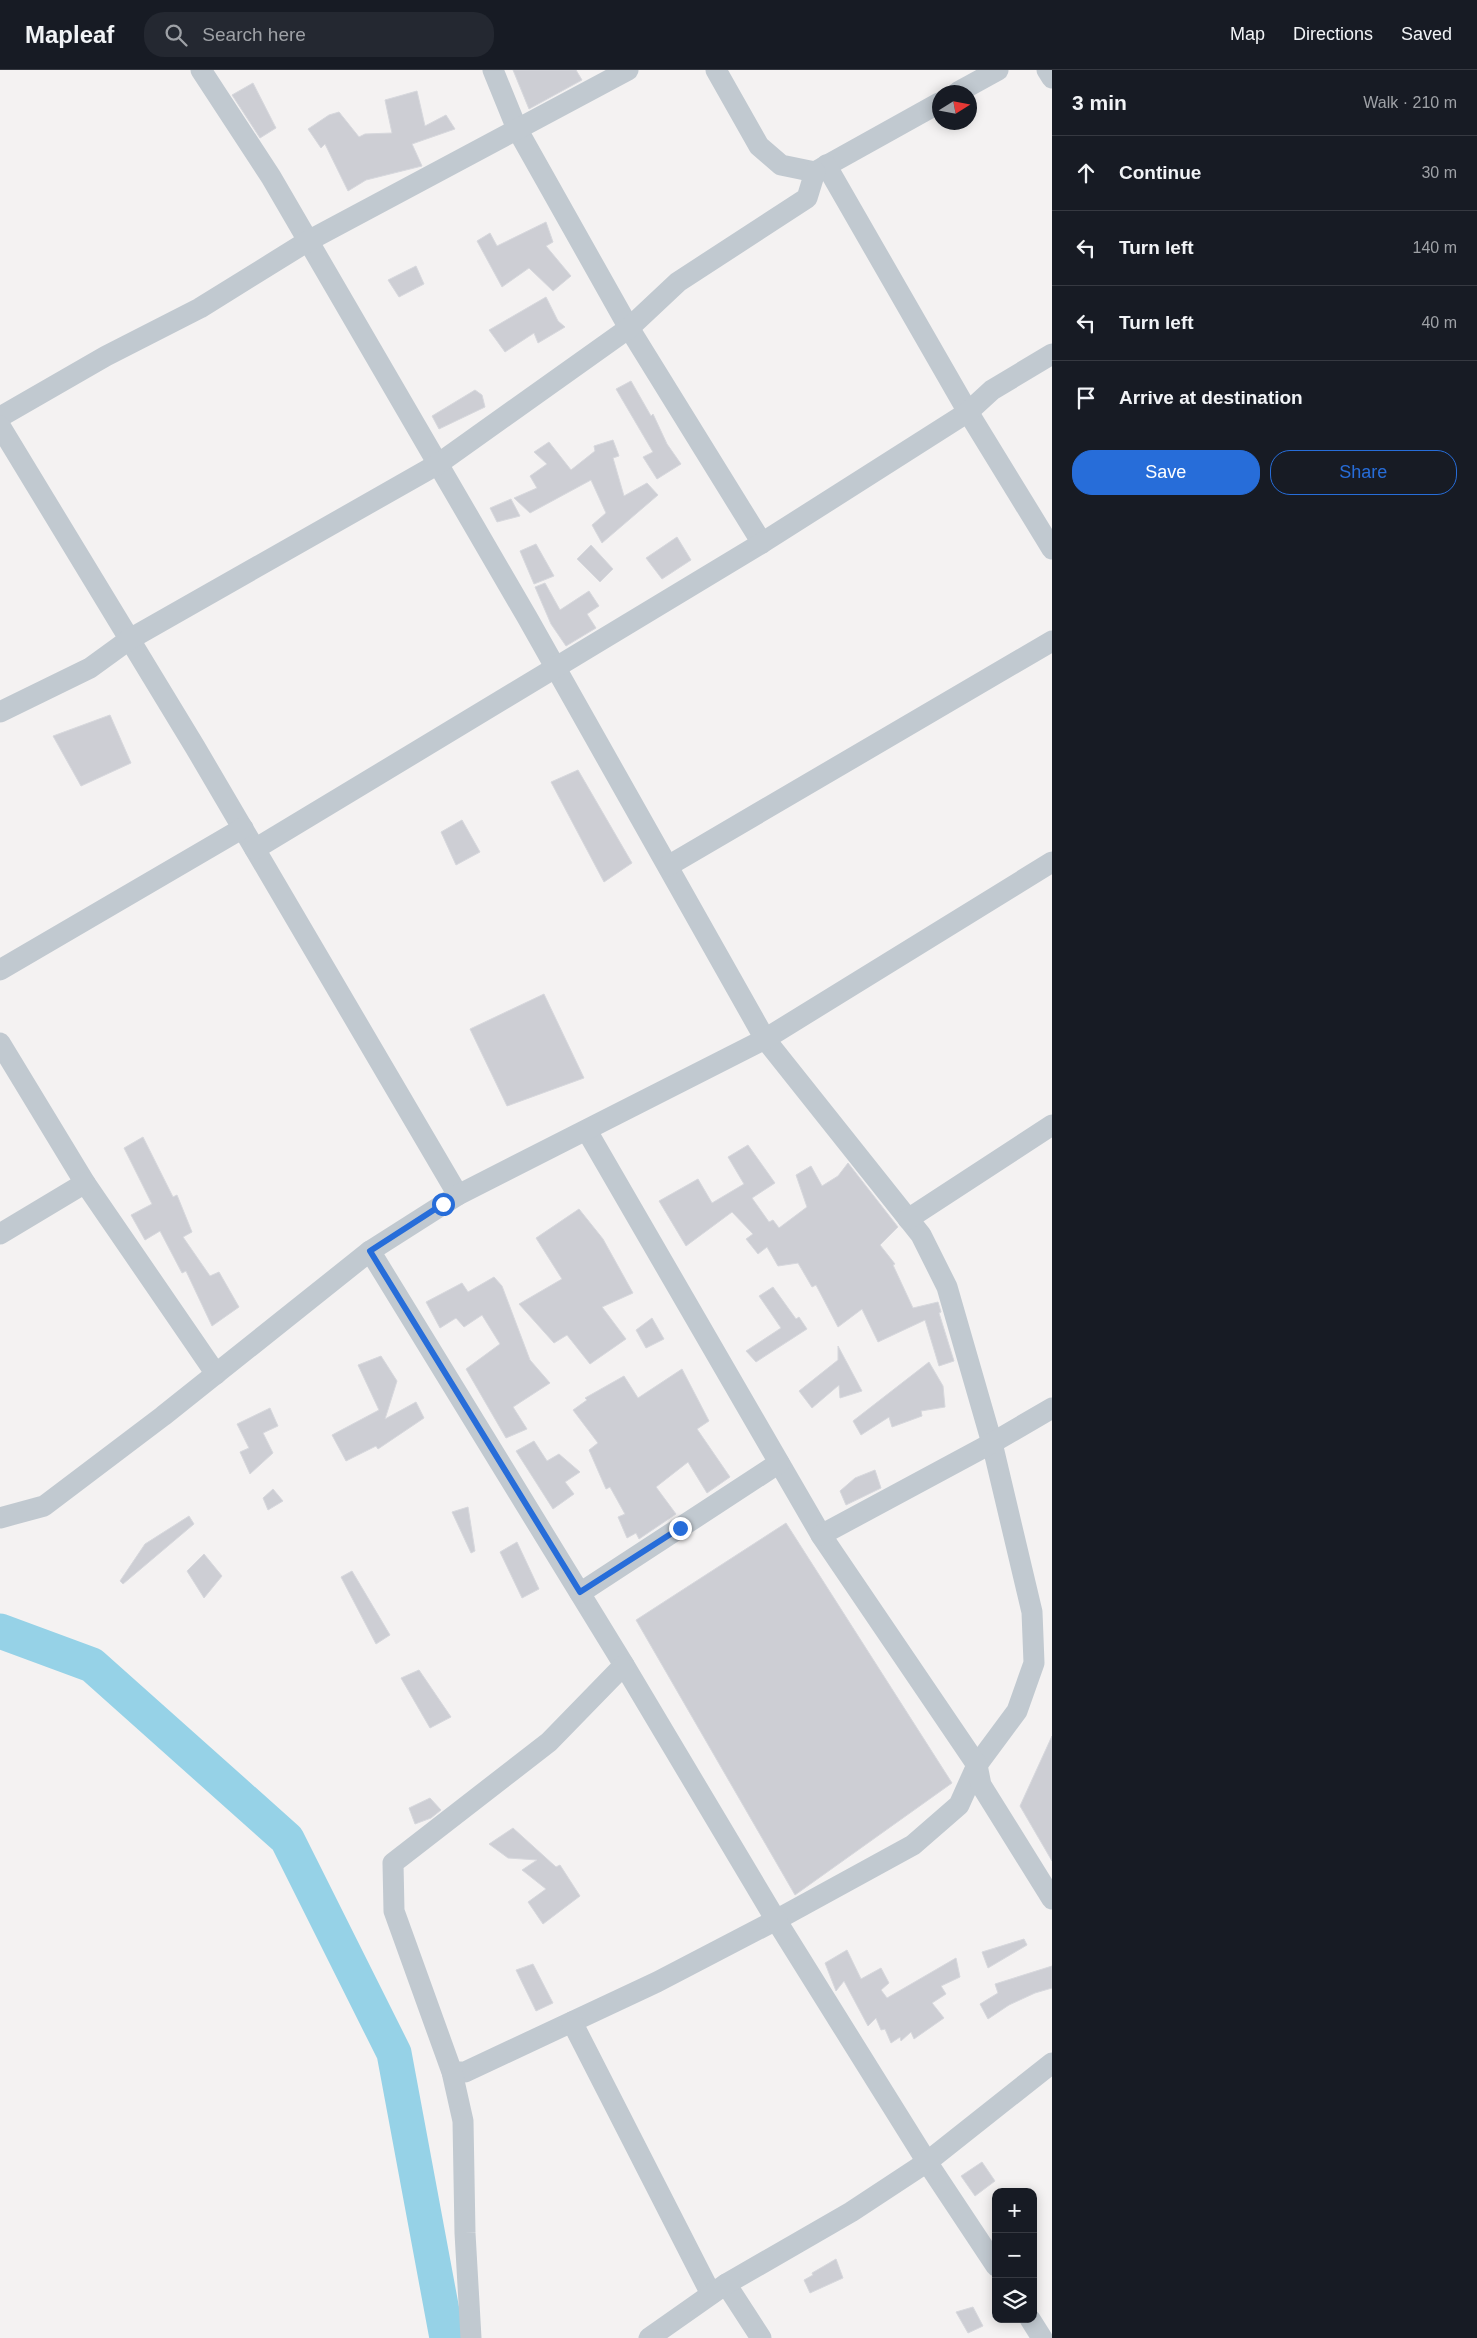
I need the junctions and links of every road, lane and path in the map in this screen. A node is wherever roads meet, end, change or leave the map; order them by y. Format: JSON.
{"nodes":[{"id":1,"x":201,"y":70,"type":"edge"},
{"id":2,"x":493,"y":70,"type":"edge"},
{"id":3,"x":628,"y":70,"type":"edge"},
{"id":4,"x":716,"y":70,"type":"edge"},
{"id":5,"x":998,"y":70,"type":"edge"},
{"id":6,"x":1047,"y":70,"type":"edge"},
{"id":7,"x":1052,"y":78,"type":"edge"},
{"id":8,"x":971,"y":85,"type":"edge"},
{"id":9,"x":932,"y":107,"type":"edge"},
{"id":10,"x":518,"y":129,"type":"junction"},
{"id":11,"x":821,"y":169,"type":"junction"},
{"id":12,"x":308,"y":241,"type":"junction"},
{"id":13,"x":629,"y":328,"type":"junction"},
{"id":14,"x":1052,"y":354,"type":"edge"},
{"id":15,"x":968,"y":412,"type":"junction"},
{"id":16,"x":0,"y":417,"type":"edge"},
{"id":17,"x":0,"y":426,"type":"edge"},
{"id":18,"x":438,"y":464,"type":"junction"},
{"id":19,"x":762,"y":543,"type":"junction"},
{"id":20,"x":1052,"y":549,"type":"edge"},
{"id":21,"x":130,"y":639,"type":"junction"},
{"id":22,"x":1052,"y":641,"type":"edge"},
{"id":23,"x":556,"y":669,"type":"junction"},
{"id":24,"x":0,"y":712,"type":"edge"},
{"id":25,"x":243,"y":828,"type":"junction"},
{"id":26,"x":255,"y":849,"type":"junction"},
{"id":27,"x":1052,"y":862,"type":"edge"},
{"id":28,"x":668,"y":866,"type":"junction"},
{"id":29,"x":0,"y":970,"type":"edge"},
{"id":30,"x":765,"y":1039,"type":"junction"},
{"id":31,"x":0,"y":1043,"type":"edge"},
{"id":32,"x":1052,"y":1125,"type":"edge"},
{"id":33,"x":588,"y":1131,"type":"junction"},
{"id":34,"x":85,"y":1184,"type":"junction"},
{"id":35,"x":458,"y":1195,"type":"junction"},
{"id":36,"x":908,"y":1219,"type":"junction"},
{"id":37,"x":0,"y":1234,"type":"edge"},
{"id":38,"x":370,"y":1251,"type":"junction"},
{"id":39,"x":216,"y":1374,"type":"junction"},
{"id":40,"x":1052,"y":1408,"type":"edge"},
{"id":41,"x":992,"y":1443,"type":"junction"},
{"id":42,"x":779,"y":1463,"type":"junction"},
{"id":43,"x":0,"y":1518,"type":"edge"},
{"id":44,"x":821,"y":1535,"type":"junction"},
{"id":45,"x":580,"y":1592,"type":"junction"},
{"id":46,"x":1043,"y":1664,"type":"edge"},
{"id":47,"x":624,"y":1665,"type":"junction"},
{"id":48,"x":977,"y":1765,"type":"junction"},
{"id":49,"x":1052,"y":1899,"type":"edge"},
{"id":50,"x":776,"y":1920,"type":"junction"},
{"id":51,"x":572,"y":2022,"type":"junction"},
{"id":52,"x":1052,"y":2063,"type":"edge"},
{"id":53,"x":452,"y":2072,"type":"junction"},
{"id":54,"x":926,"y":2162,"type":"junction"},
{"id":55,"x":992,"y":2260,"type":"edge"},
{"id":56,"x":719,"y":2289,"type":"junction"},
{"id":57,"x":1033,"y":2323,"type":"edge"},
{"id":58,"x":470,"y":2338,"type":"edge"},
{"id":59,"x":649,"y":2338,"type":"edge"},
{"id":60,"x":761,"y":2338,"type":"edge"},
{"id":61,"x":1042,"y":2338,"type":"edge"}],
"edges":[{"from":1,"to":12,"type":"street"},
{"from":2,"to":10,"type":"street"},
{"from":3,"to":10,"type":"street"},
{"from":4,"to":11,"type":"street"},
{"from":5,"to":8,"type":"street"},
{"from":6,"to":7,"type":"street"},
{"from":9,"to":11,"type":"street"},
{"from":10,"to":12,"type":"street"},
{"from":10,"to":13,"type":"street"},
{"from":11,"to":13,"type":"street"},
{"from":11,"to":15,"type":"street"},
{"from":12,"to":16,"type":"street"},
{"from":12,"to":18,"type":"street"},
{"from":13,"to":18,"type":"street"},
{"from":13,"to":19,"type":"street"},
{"from":14,"to":15,"type":"street"},
{"from":15,"to":19,"type":"street"},
{"from":15,"to":20,"type":"street"},
{"from":17,"to":21,"type":"street"},
{"from":18,"to":21,"type":"street"},
{"from":18,"to":23,"type":"street"},
{"from":19,"to":23,"type":"street"},
{"from":21,"to":24,"type":"street"},
{"from":21,"to":25,"type":"street"},
{"from":22,"to":28,"type":"street"},
{"from":23,"to":26,"type":"street"},
{"from":23,"to":28,"type":"street"},
{"from":25,"to":26,"type":"street"},
{"from":25,"to":29,"type":"street"},
{"from":26,"to":35,"type":"street"},
{"from":27,"to":30,"type":"street"},
{"from":28,"to":30,"type":"street"},
{"from":30,"to":33,"type":"street"},
{"from":30,"to":36,"type":"street"},
{"from":31,"to":34,"type":"street"},
{"from":32,"to":36,"type":"street"},
{"from":33,"to":35,"type":"street"},
{"from":33,"to":42,"type":"street"},
{"from":34,"to":37,"type":"street"},
{"from":34,"to":39,"type":"street"},
{"from":35,"to":38,"type":"street"},
{"from":36,"to":41,"type":"street"},
{"from":38,"to":39,"type":"street"},
{"from":38,"to":45,"type":"street"},
{"from":39,"to":43,"type":"street"},
{"from":40,"to":41,"type":"street"},
{"from":41,"to":44,"type":"street"},
{"from":41,"to":46,"type":"street"},
{"from":42,"to":44,"type":"street"},
{"from":42,"to":45,"type":"street"},
{"from":44,"to":48,"type":"street"},
{"from":45,"to":47,"type":"street"},
{"from":46,"to":48,"type":"street"},
{"from":47,"to":50,"type":"street"},
{"from":47,"to":53,"type":"street"},
{"from":48,"to":49,"type":"street"},
{"from":48,"to":50,"type":"street"},
{"from":50,"to":51,"type":"street"},
{"from":50,"to":54,"type":"street"},
{"from":51,"to":53,"type":"street"},
{"from":51,"to":56,"type":"street"},
{"from":52,"to":54,"type":"street"},
{"from":53,"to":58,"type":"street"},
{"from":54,"to":55,"type":"street"},
{"from":54,"to":56,"type":"street"},
{"from":56,"to":59,"type":"street"},
{"from":56,"to":60,"type":"street"},
{"from":57,"to":61,"type":"street"}]}
